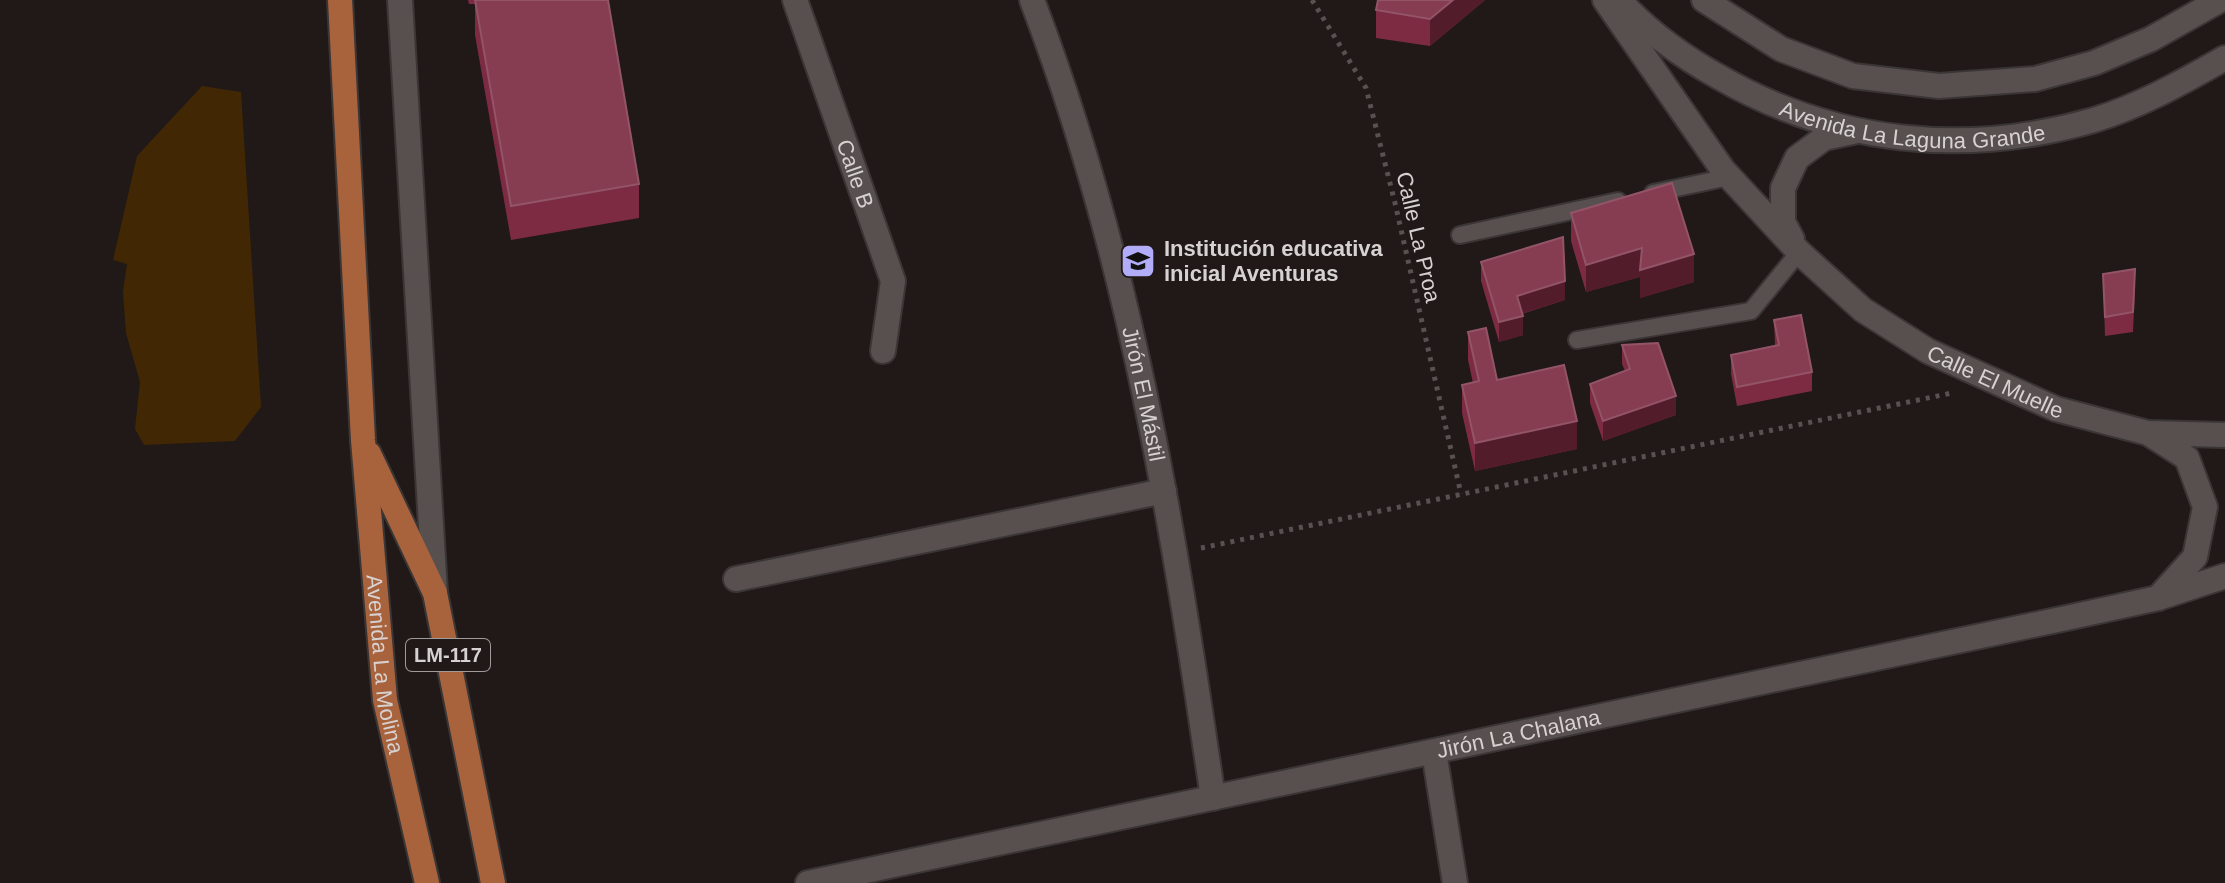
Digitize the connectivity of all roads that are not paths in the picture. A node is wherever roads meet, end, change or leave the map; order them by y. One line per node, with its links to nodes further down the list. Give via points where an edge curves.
1 (340, 0): 18 (main road, Avenida La Molina / LM-117)
2 (400, 0): 22 (street)
3 (795, 0): 15 (street, Calle B, via 893,281)
4 (1032, 0): 19 (street, Jirón El Mástil, via 1106,225)
5 (1605, 0): 11 (street, Calle El Muelle)
6 (1619, 0): 10 (street, Avenida La Laguna Grande, via 1688,59 1756,98)
7 (1704, 0): 8 (street, Avenida La Laguna Grande, via 1781,49 1853,76 1939,86 2035,79 2094,63 2151,39)
8 (2220, 0)
9 (2225, 58): 10 (street, Avenida La Laguna Grande, via 2173,88 2095,119 2010,138 1924,141)
10 (1857, 131): 13 (street, Calle El Muelle, via 1824,138 1797,158 1783,188 1783,222)
11 (1729, 177): 12 (lane); 13 (street, Calle El Muelle)
12 (1460, 235)
13 (1799, 252): 14 (lane, via 1751,311); 16 (street, Calle El Muelle, via 1863,310 1928,351 2056,409)
14 (1577, 340)
15 (883, 351)
16 (2148, 433): 17 (street, Calle El Muelle); 23 (street, via 2187,458 2205,507 2195,557)
17 (2225, 435)
18 (363, 440): 22 (main road, Avenida La Molina / LM-117); 26 (main road, Avenida La Molina / LM-117, via 385,700)
19 (1164, 491): 21 (street); 25 (street, Jirón El Mástil)
20 (2225, 576): 23 (street, Jirón La Chalana)
21 (736, 579)
22 (435, 593): 27 (main road, Avenida La Molina / LM-117)
23 (2158, 598): 24 (street, Jirón La Chalana)
24 (1434, 752): 25 (street, Jirón La Chalana); 29 (street)
25 (1213, 798): 28 (street, Jirón La Chalana)
26 (427, 883)
27 (493, 883)
28 (808, 883)
29 (1455, 883)

